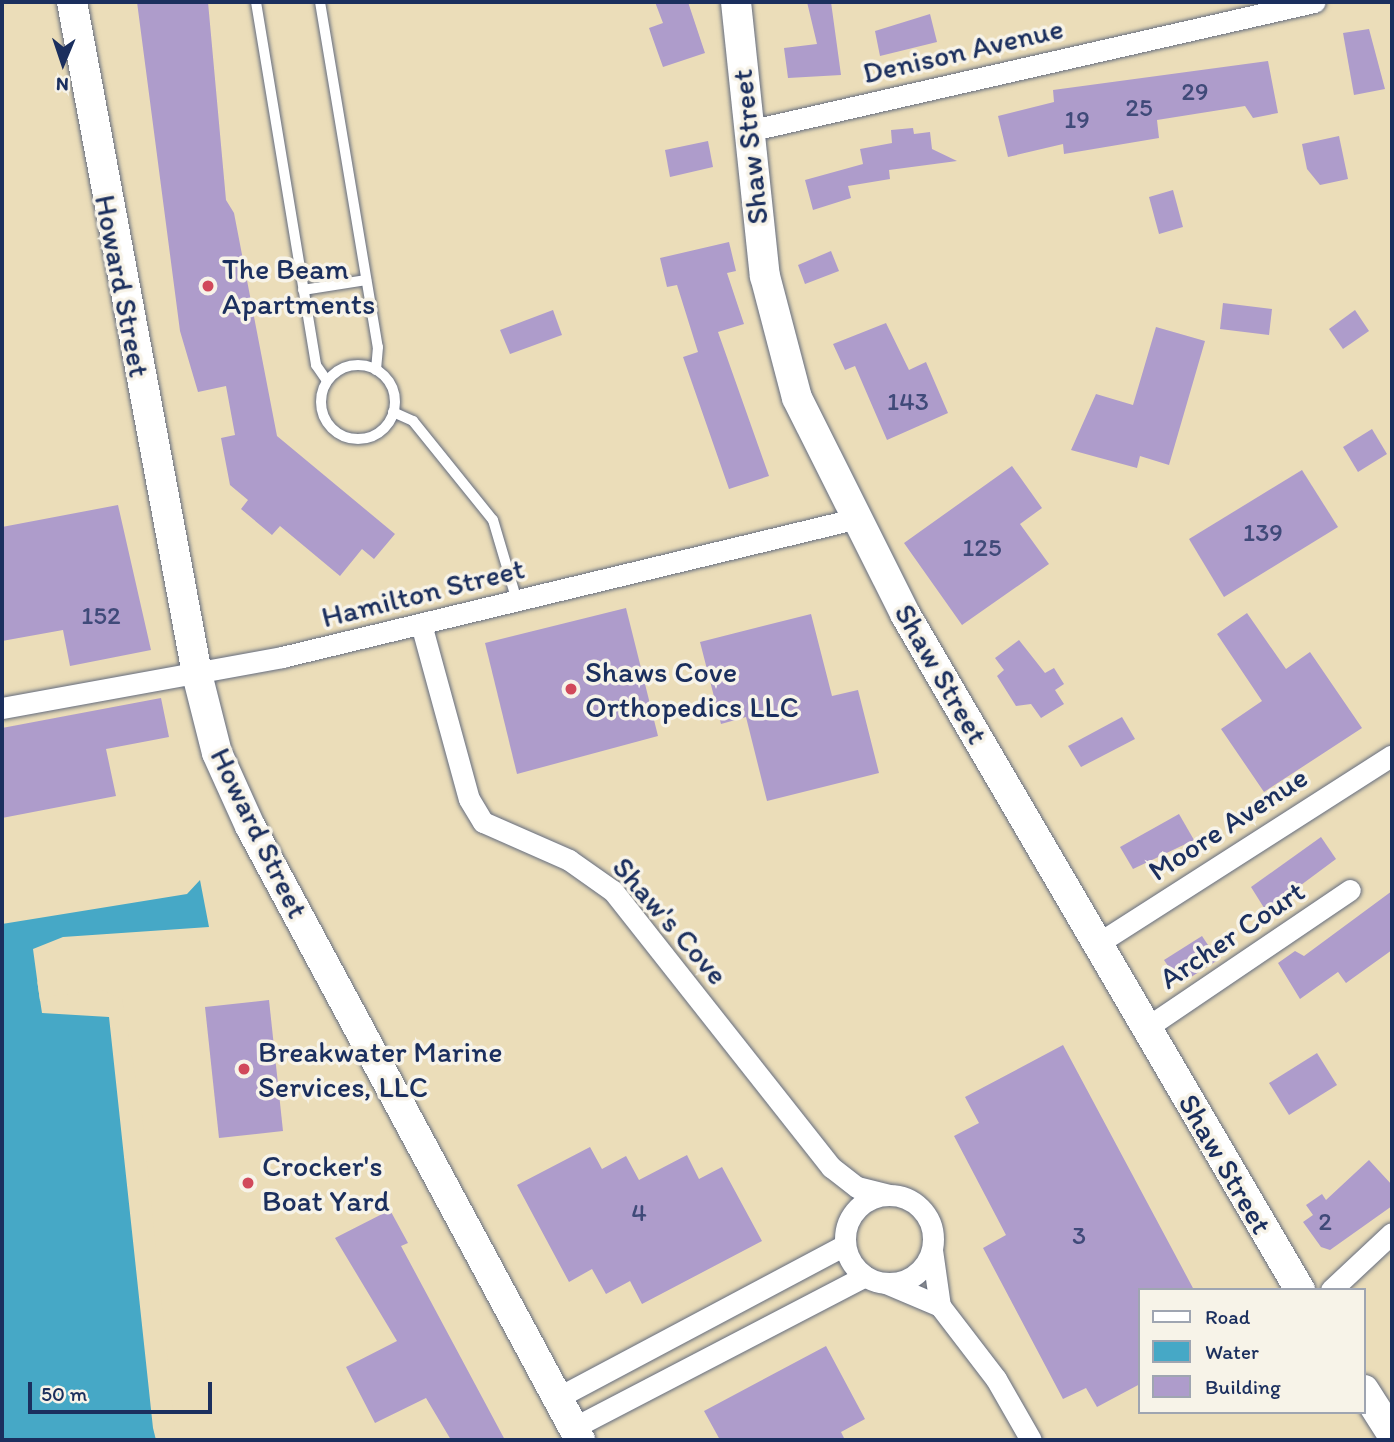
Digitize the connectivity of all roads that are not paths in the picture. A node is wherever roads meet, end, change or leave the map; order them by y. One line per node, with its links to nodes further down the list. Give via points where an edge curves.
1 (72, 2): 15 (main road, Howard Street)
2 (256, 2): 8 (lane)
3 (320, 2): 7 (lane)
4 (736, 2): 6 (main road, Shaw Street)
5 (1314, 2): 6 (street, Denison Avenue)
6 (748, 131): 12 (main road, Shaw Street, via 765,276 784,358)
7 (366, 280): 8 (lane); 9 (lane)
8 (303, 290): 10 (lane, via 316,365)
9 (376, 370): 10 (lane, via 346,366); 11 (lane, via 394,393)
10 (327, 381): 11 (lane, via 321,404 339,434 374,435)
11 (393, 412): 13 (lane, via 413,421 493,520)
12 (854, 519): 13 (street, Hamilton Street); 19 (main road, Shaw Street)
13 (517, 601): 14 (street, Hamilton Street)
14 (421, 624): 15 (street, Hamilton Street); 21 (street, Shaw's Cove, via 475,811 494,831 569,860 613,891)
15 (197, 674): 16 (street, Hamilton Street); 32 (main road, Howard Street, via 232,791)
16 (2, 708)
17 (1392, 755): 19 (street, Moore Avenue)
18 (1350, 890): 20 (street, Archer Court)
19 (1097, 944): 20 (main road, Shaw Street)
20 (1146, 1028): 28 (main road, Shaw Street)
21 (831, 1167): 22 (street, Shaw's Cove, via 858,1187); 23 (street, Shaw's Cove)
22 (888, 1195): 23 (street, via 865,1202); 26 (street, via 922,1210)
23 (849, 1221): 25 (street)
24 (1392, 1233): 29 (street)
25 (845, 1245): 27 (street); 32 (street)
26 (932, 1245): 27 (street, via 913,1276); 30 (street)
27 (871, 1278): 30 (street); 33 (street)
28 (1299, 1288)
29 (1333, 1288)
30 (940, 1306): 35 (street, via 996,1379)
31 (1366, 1393): 34 (main road)
32 (558, 1398): 33 (main road, Howard Street)
33 (577, 1434)
34 (1392, 1434)
35 (1031, 1440)

